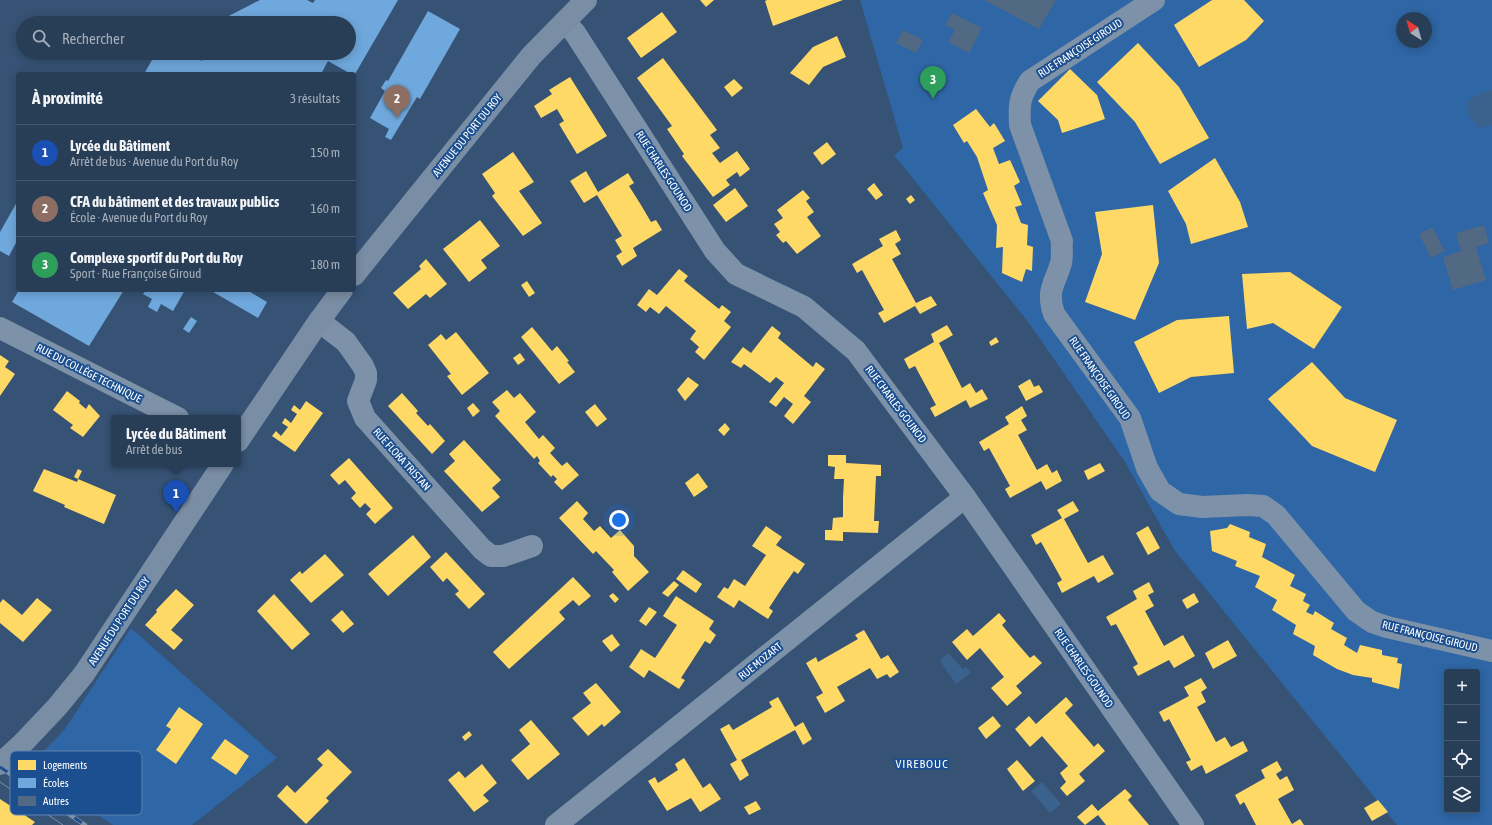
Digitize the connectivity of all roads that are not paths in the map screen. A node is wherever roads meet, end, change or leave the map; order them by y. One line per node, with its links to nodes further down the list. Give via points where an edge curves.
1 (586, 0): 3 (street, AVENUE DU PORT DU ROY)
2 (1154, 0): 13 (street, RUE FRANÇOISE GIROUD, via 1030,81 1022,93 1019,106 1020,125 1062,241 1061,261 1050,302 1054,314 1130,418 1147,468 1160,491 1179,504 1202,507 1248,504 1263,506 1276,515 1356,611 1372,622)
3 (565, 22): 4 (street, AVENUE DU PORT DU ROY, via 531,56); 11 (street, RUE CHARLES GOUNOD, via 575,32 715,251 736,274 804,307 856,350)
4 (356, 273)
5 (341, 292): 6 (street)
6 (319, 321): 9 (street); 12 (street, RUE FLORA TRISTAN, via 346,342 363,366 366,380 358,401 365,418 482,549 491,556 503,556)
7 (0, 328): 8 (street, RUE DU COLLÈGE TECHNIQUE)
8 (172, 415)
9 (241, 437)
10 (221, 467): 14 (street, AVENUE DU PORT DU ROY, via 84,674 57,707)
11 (965, 497): 17 (street, RUE MOZART); 18 (street, RUE CHARLES GOUNOD)
12 (532, 546)
13 (1492, 651)
14 (14, 751)
15 (10, 755): 16 (street, AVENUE DU PORT DU ROY)
16 (0, 764)
17 (556, 825)
18 (1193, 825)

